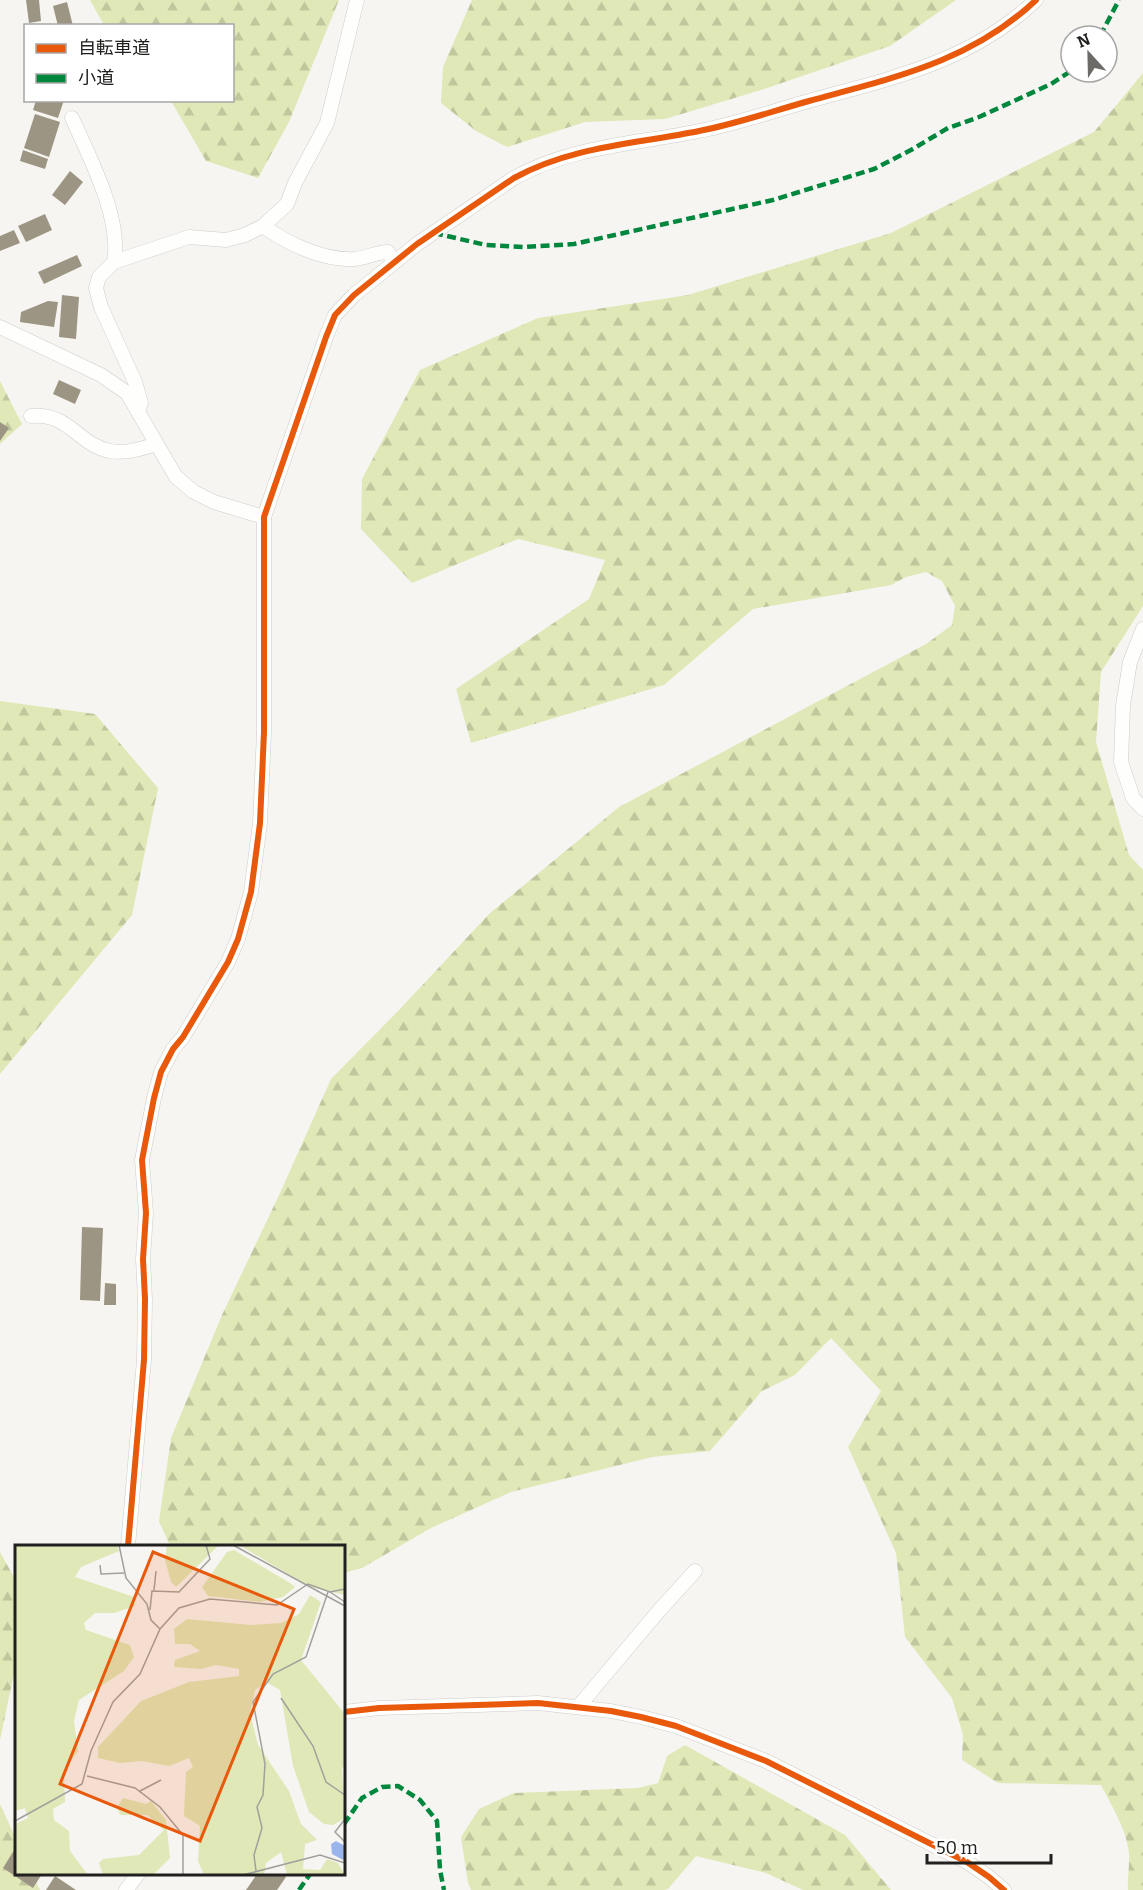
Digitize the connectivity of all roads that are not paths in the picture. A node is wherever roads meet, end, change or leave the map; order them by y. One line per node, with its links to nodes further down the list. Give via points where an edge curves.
1 (357, 0): 4 (street, via 327,123 287,204)
2 (1036, 0): 6 (street, via 1014,21 959,53 906,74 731,124 593,149 531,169)
3 (72, 118): 5 (street, via 103,190 116,239)
4 (263, 226): 5 (street, via 226,240 189,237); 6 (street, via 327,257 356,259 388,252)
5 (114, 262): 8 (street, via 99,277 96,288 135,382 141,403)
6 (394, 262): 11 (street, via 335,315)
7 (0, 327): 8 (street, via 101,375 127,393)
8 (138, 411): 10 (street)
9 (31, 416): 10 (street, via 52,416 110,451 140,450)
10 (156, 444): 11 (street, via 176,477 194,492)
11 (264, 518): 14 (street, via 263,744 260,822 251,892 228,962 161,1072 142,1160 146,1213 144,1360)
12 (1143, 629): 13 (street, via 1130,662 1123,705 1121,762 1133,798)
13 (1143, 809)
14 (128, 1545)
15 (695, 1571): 16 (street)
16 (578, 1707): 17 (street, via 538,1703); 20 (street, via 676,1726 766,1761 967,1862)
17 (345, 1712)
18 (137, 1875): 19 (street)
19 (126, 1890)
20 (1004, 1890)

